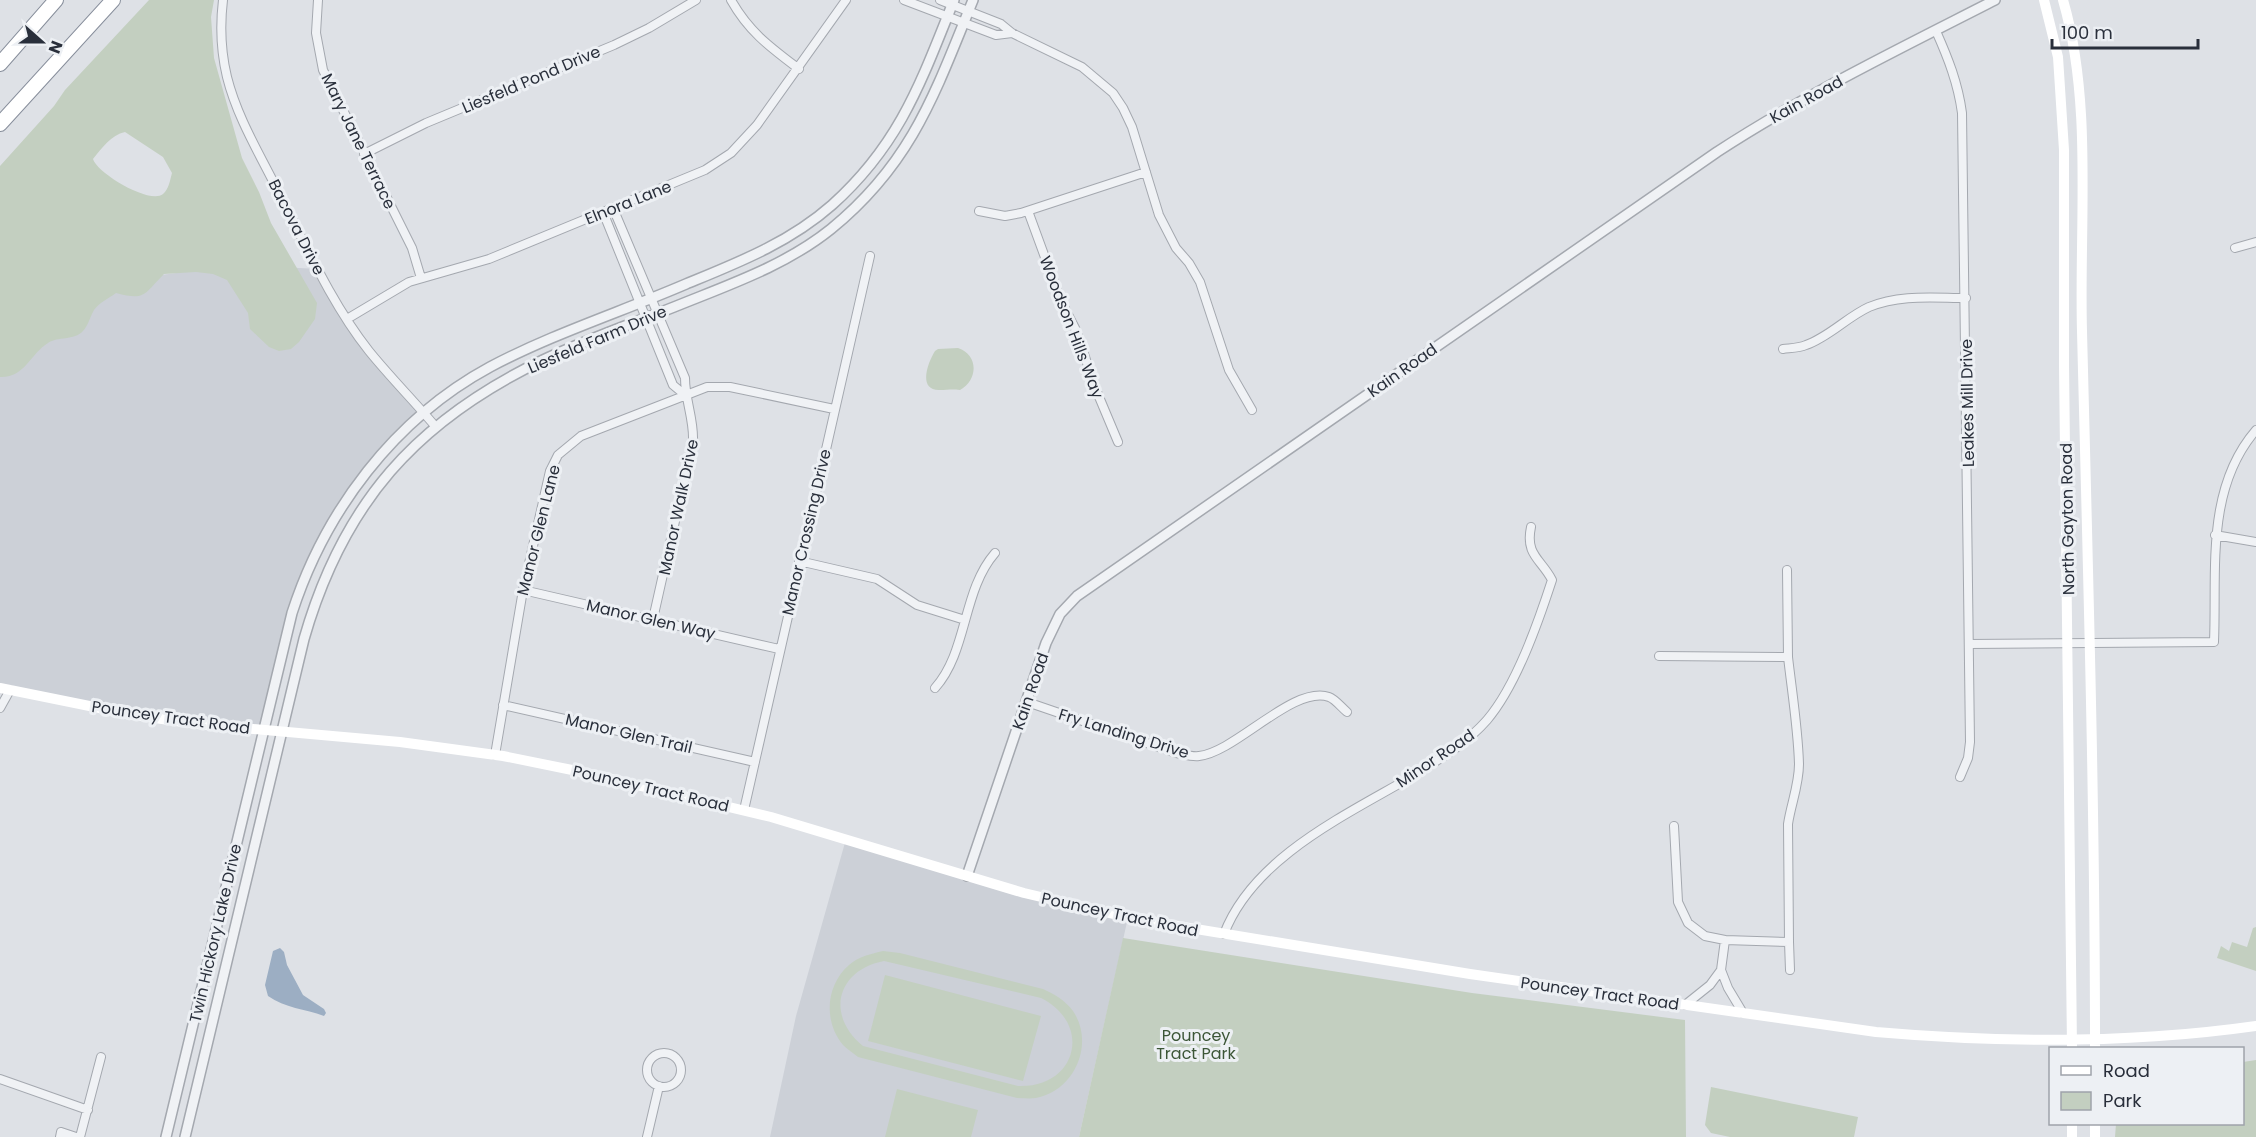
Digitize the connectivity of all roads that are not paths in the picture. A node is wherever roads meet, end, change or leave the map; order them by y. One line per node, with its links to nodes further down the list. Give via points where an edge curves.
1 (56, 0): 20 (highway)
2 (113, 0): 22 (highway)
3 (223, 0): 37 (street, Bacova Drive, via 223,54 235,102)
4 (318, 0): 23 (street, Mary Jane Terrace, via 316,33 323,70)
5 (696, 0): 23 (street, Liesfeld Pond Drive, via 614,45 426,123)
6 (732, 0): 21 (street, via 760,40)
7 (846, 0): 21 (street, Elnora Lane)
8 (904, 0): 16 (street)
9 (940, 0): 14 (street)
10 (973, 0): 15 (street, Liesfeld Farm Drive)
11 (1995, 0): 18 (street, Kain Road)
12 (2044, 0): 55 (main road, North Gayton Road, via 2058,57 2063,117)
13 (2063, 0): 56 (main road, North Gayton Road, via 2072,30 2080,100)
14 (953, 2): 15 (street); 16 (street, Liesfeld Farm Drive)
15 (968, 11): 17 (street, Liesfeld Farm Drive); 19 (street, via 1001,24)
16 (947, 17): 17 (street); 34 (street, Liesfeld Farm Drive, via 900,123 869,167 843,195 773,246)
17 (963, 23): 19 (street, via 996,35); 35 (street, Liesfeld Farm Drive, via 915,134 863,200 811,243 776,264)
18 (1936, 31): 33 (street, Leakes Mill Drive, via 1958,87 1962,113); 63 (street, Kain Road, via 1775,116 1717,152 1077,596 1054,624)
19 (1012, 33): 24 (street, via 1082,67 1113,93 1132,127)
20 (0, 64)
21 (799, 69): 25 (street, Elnora Lane, via 731,153 705,170)
22 (0, 124)
23 (364, 154): 32 (street, Mary Jane Terrace, via 412,248)
24 (1146, 172): 27 (street); 41 (street, via 1159,215 1200,282 1229,370)
25 (613, 208): 28 (street, Elnora Lane); 34 (street)
26 (979, 211): 27 (street, via 1005,216)
27 (1028, 211): 45 (street, Woodson Hills Way)
28 (603, 212): 32 (street, Elnora Lane, via 489,259); 34 (street)
29 (2256, 242): 30 (street)
30 (2235, 248)
31 (870, 255): 40 (street, Manor Crossing Drive)
32 (421, 278): 37 (street, Elnora Lane)
33 (1966, 298): 38 (street, via 1889,300 1851,317 1813,343); 57 (street, Leakes Mill Drive)
34 (646, 301): 35 (street, Manor Walk Drive); 36 (street, Manor Walk Drive); 42 (street, Liesfeld Farm Drive, via 489,368)
35 (657, 314): 36 (street, Liesfeld Farm Drive); 39 (street, Manor Walk Drive, via 685,378)
36 (646, 318): 39 (street, Manor Walk Drive, via 673,385); 43 (street, Liesfeld Farm Drive, via 545,359 489,388)
37 (347, 319): 42 (street, Bacova Drive)
38 (1783, 349)
39 (685, 395): 40 (street, Manor Glen Lane, via 718,386); 52 (street, Manor Glen Lane, via 581,436 558,455 550,471); 53 (street, Manor Walk Drive, via 694,426 693,441)
40 (834, 409): 50 (street, Manor Crossing Drive)
41 (1252, 410)
42 (424, 413): 43 (street, Bacova Drive); 67 (street, Liesfeld Farm Drive, via 366,473 318,547 292,613)
43 (435, 426): 68 (street, Liesfeld Farm Drive, via 382,481 334,555 313,608)
44 (2256, 430): 47 (street, via 2235,462 2223,491)
45 (1118, 442)
46 (1531, 526): 75 (street, Minor Road, via 1530,548 1552,580 1527,647 1493,713 1452,751 1289,853 1242,898)
47 (2215, 536): 48 (street); 56 (street, via 2214,642)
48 (2256, 543)
49 (994, 553): 54 (street, via 983,569)
50 (799, 561): 54 (street, via 877,579 917,605); 58 (street, Manor Crossing Drive)
51 (1787, 570): 60 (street)
52 (523, 590): 53 (street, Manor Glen Way); 64 (street, Manor Glen Lane)
53 (653, 619): 58 (street, Manor Glen Way)
54 (965, 621): 61 (street, via 947,672)
55 (2068, 643): 56 (street); 57 (street); 83 (main road, North Gayton Road)
56 (2089, 643): 84 (main road, North Gayton Road)
57 (1969, 644): 71 (street, Leakes Mill Drive, via 1970,750)
58 (779, 649): 70 (street, Manor Crossing Drive)
59 (1659, 656): 60 (street)
60 (1788, 657): 77 (street, via 1799,765 1788,824)
61 (935, 688)
62 (5, 689): 65 (street); 67 (main road, Pouncey Tract Road, via 134,715)
63 (1027, 702): 66 (street, Fry Landing Drive, via 1176,753 1198,756 1220,748 1296,701 1330,697); 74 (street, Kain Road)
64 (503, 705): 69 (street, Manor Glen Lane); 70 (street, Manor Glen Trail)
65 (0, 708)
66 (1347, 712)
67 (264, 729): 68 (main road, Pouncey Tract Road); 91 (street, Twin Hickory Lake Drive)
68 (282, 730): 69 (main road, Pouncey Tract Road); 92 (street, Twin Hickory Lake Drive)
69 (495, 755): 72 (main road, Pouncey Tract Road)
70 (755, 762): 72 (street, Manor Crossing Drive)
71 (1960, 777)
72 (744, 810): 74 (main road, Pouncey Tract Road)
73 (1674, 826): 76 (street, via 1677,902 1689,922 1705,936)
74 (966, 876): 75 (main road, Pouncey Tract Road, via 1094,910)
75 (1224, 934): 80 (main road, Pouncey Tract Road)
76 (1725, 940): 77 (street); 79 (street)
77 (1789, 942): 78 (street)
78 (1790, 969)
79 (1721, 970): 80 (street, via 1710,985); 81 (street)
80 (1685, 1005): 81 (main road, Pouncey Tract Road)
81 (1743, 1013): 83 (main road, Pouncey Tract Road, via 1876,1032)
82 (2256, 1026): 84 (main road, Pouncey Tract Road)
83 (2072, 1044): 84 (main road, Pouncey Tract Road)
84 (2095, 1044)
85 (101, 1057): 88 (street)
86 (0, 1079): 88 (street)
87 (659, 1086): 87 (street, via 650,1080 648,1068 653,1058 668,1054 677,1060 680,1075 670,1086); 93 (street)
88 (88, 1110): 90 (street)
89 (60, 1137): 90 (street, via 61,1132)
90 (78, 1137)
91 (166, 1137)
92 (184, 1137)
93 (647, 1137)

